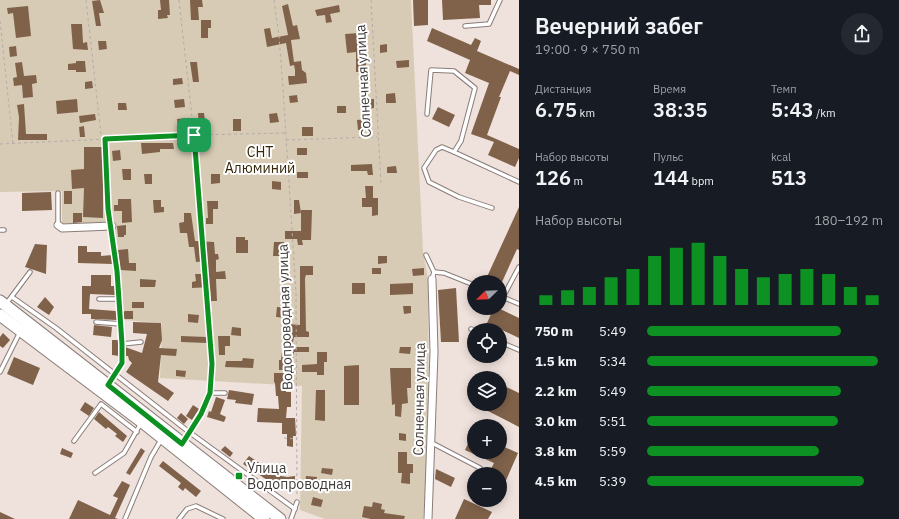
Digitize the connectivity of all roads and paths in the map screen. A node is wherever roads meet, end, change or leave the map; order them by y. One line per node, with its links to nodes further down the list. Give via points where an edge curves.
1 (86, 0): 12 (path, via 102,135)
2 (179, 0): 10 (path)
3 (274, 0): 9 (path, Водопроводная улица)
4 (371, 0): 11 (path, Солнечная улица)
5 (500, 0): 7 (lane, via 489,24)
6 (0, 21): 15 (path)
7 (465, 26)
8 (427, 114): 16 (lane, via 430,70 454,71 475,88 461,141)
9 (286, 133): 10 (path); 13 (path, Водопроводная улица)
10 (194, 135): 12 (path); 45 (path, via 212,364)
11 (378, 136): 13 (path); 18 (path, Солнечная улица)
12 (105, 139): 15 (path); 22 (path, via 108,209)
13 (286, 140): 51 (path, Водопроводная улица, via 296,293)
14 (0, 144): 15 (path)
15 (12, 144)
16 (454, 152): 17 (lane); 20 (lane, via 442,147 436,150 424,168 429,182 459,197)
17 (519, 182)
18 (381, 185)
19 (58, 193): 21 (lane)
20 (492, 208)
21 (58, 226): 22 (street)
22 (112, 226): 30 (lane)
23 (426, 255): 26 (lane)
24 (519, 267): 28 (lane)
25 (30, 272): 32 (lane)
26 (433, 276): 27 (lane, via 444,273); 53 (street, Солнечная улица)
27 (467, 282)
28 (507, 286)
29 (99, 299): 30 (lane)
30 (119, 299): 36 (lane)
31 (507, 299): 33 (lane)
32 (6, 301): 43 (lane, via 56,328); 44 (main road)
33 (519, 304)
34 (0, 316): 37 (main road)
35 (96, 322): 36 (lane)
36 (121, 324): 39 (lane)
37 (21, 331): 42 (lane); 47 (main road)
38 (141, 342): 39 (lane)
39 (122, 344): 43 (lane, via 122,363)
40 (507, 345): 41 (lane)
41 (519, 350)
42 (0, 372)
43 (115, 375): 44 (lane); 48 (lane)
44 (108, 385): 54 (main road)
45 (210, 393): 46 (lane); 48 (lane, via 201,414)
46 (225, 394)
47 (139, 427): 49 (main road); 52 (lane, via 102,404); 56 (lane, via 124,453)
48 (189, 432): 54 (lane); 58 (lane)
49 (162, 438): 59 (lane); 62 (main road)
50 (284, 438): 51 (path)
51 (298, 439): 57 (path, Водопроводная улица)
52 (74, 441)
53 (432, 443): 55 (lane); 65 (street, Солнечная улица)
54 (182, 444): 63 (main road)
55 (478, 467)
56 (95, 473)
57 (297, 502): 58 (lane)
58 (295, 509): 64 (lane)
59 (124, 519)
60 (179, 519): 61 (lane, via 187,508 196,506)
61 (223, 519)
62 (262, 519)
63 (280, 519)
64 (291, 519)
65 (428, 519)

